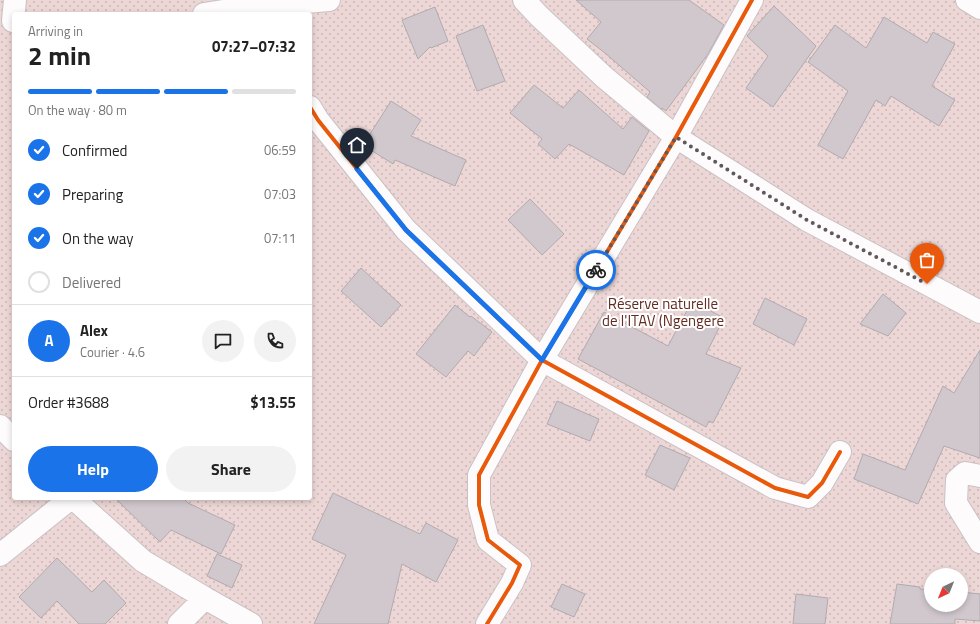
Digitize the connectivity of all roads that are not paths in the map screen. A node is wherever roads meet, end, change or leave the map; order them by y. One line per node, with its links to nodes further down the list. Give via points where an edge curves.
1 (329, 0): 6 (street)
2 (524, 0): 9 (street, via 604,77)
3 (752, 0): 9 (street)
4 (967, 0): 5 (street)
5 (980, 8)
6 (251, 10): 7 (street)
7 (228, 12)
8 (312, 110): 11 (street, via 406,230)
9 (676, 137): 10 (street, via 807,220); 11 (street)
10 (980, 312)
11 (542, 360): 14 (street, via 775,488 808,497 822,483); 23 (street, via 479,475 478,505 488,540 520,565)
12 (0, 426): 13 (street)
13 (12, 438)
14 (840, 452)
15 (980, 476): 18 (street, via 965,472 956,480 956,503)
16 (69, 500): 19 (street)
17 (74, 500): 20 (street, via 143,560)
18 (980, 542)
19 (0, 555)
20 (205, 598): 21 (street); 22 (street)
21 (179, 624)
22 (251, 624)
23 (487, 624)

